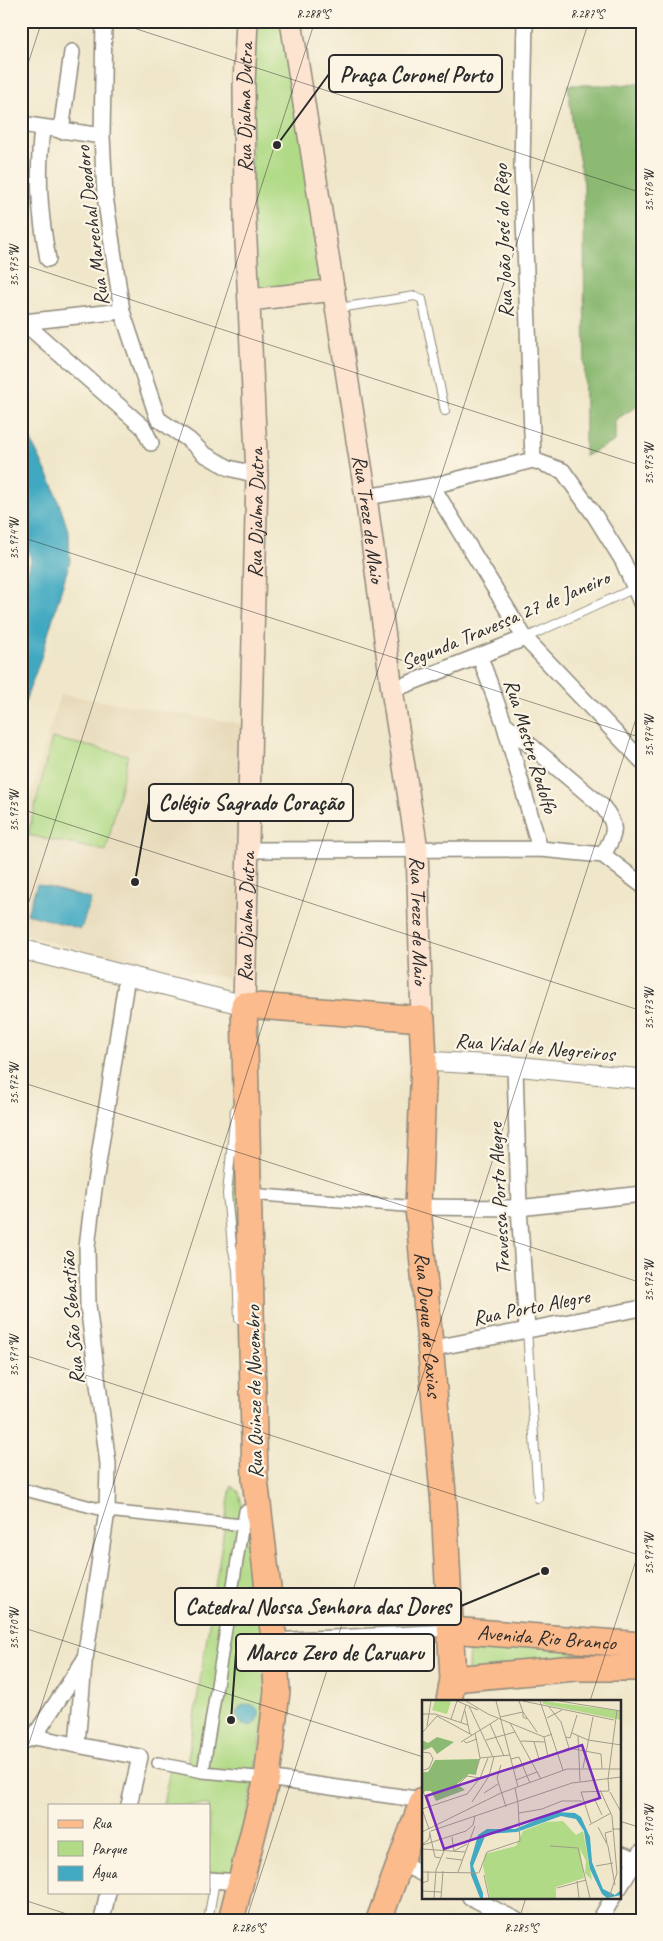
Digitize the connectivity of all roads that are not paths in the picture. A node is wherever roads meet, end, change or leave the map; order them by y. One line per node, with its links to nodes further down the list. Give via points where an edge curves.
1 (104, 21): 9 (street, Rua Marechal Deodoro)
2 (247, 21): 12 (main road, Rua Djalma Dutra, via 245,220)
3 (291, 21): 11 (main road, Rua Treze de Maio)
4 (525, 21): 17 (street, Rua João José do Rêgo, via 522,166)
5 (72, 52): 8 (street)
6 (21, 124): 7 (street)
7 (42, 128): 8 (street); 10 (street, via 37,172 40,216)
8 (61, 131): 9 (street)
9 (102, 136): 13 (street, Rua Marechal Deodoro, via 105,196)
10 (48, 259)
11 (335, 299): 12 (main road); 15 (lane, via 415,296 422,299); 20 (main road, Rua Treze de Maio)
12 (250, 300): 18 (main road, Rua Djalma Dutra)
13 (122, 311): 14 (street); 18 (street, Rua Marechal Deodoro, via 158,419 213,459 229,468)
14 (23, 321): 16 (street, via 144,427)
15 (445, 411)
16 (151, 442)
17 (533, 460): 19 (street); 21 (street, via 563,471 623,561)
18 (257, 475): 30 (main road, Rua Djalma Dutra)
19 (432, 486): 20 (street); 23 (street)
20 (366, 497): 25 (main road, Rua Treze de Maio)
21 (635, 588): 22 (street); 23 (lane, Segunda Travessa 27 de Janeiro)
22 (642, 605)
23 (525, 638): 24 (street, Segunda Travessa 27 de Janeiro); 27 (street)
24 (480, 657): 25 (street, Segunda Travessa 27 de Janeiro); 26 (street, Rua Mestre Rodolfo)
25 (392, 690): 28 (main road, Rua Treze de Maio)
26 (504, 723): 29 (street, Rua Mestre Rodolfo); 31 (street, via 611,816 614,836)
27 (642, 760)
28 (417, 848): 29 (street); 30 (street); 36 (main road, Rua Treze de Maio)
29 (540, 848): 31 (street)
30 (249, 850): 35 (main road, Rua Djalma Dutra)
31 (603, 855): 32 (street)
32 (642, 885)
33 (21, 949): 34 (street)
34 (127, 976): 35 (street); 55 (street, Rua São Sebastião, via 87,1247 88,1305 108,1464)
35 (240, 1004): 36 (main road); 37 (lane); 42 (main road, Rua Quinze de Novembro)
36 (422, 1018): 38 (main road, Rua Duque de Caxias)
37 (236, 1041)
38 (424, 1062): 39 (street, Rua Vidal de Negreiros); 44 (main road, Rua Duque de Caxias)
39 (515, 1066): 40 (street, Rua Vidal de Negreiros); 45 (street, Travessa Porto Alegre)
40 (642, 1079)
41 (235, 1098): 47 (lane, via 227,1194 237,1270)
42 (249, 1194): 44 (street); 58 (main road, Rua Quinze de Novembro, via 254,1479)
43 (642, 1194): 45 (street)
44 (418, 1207): 45 (street); 49 (main road, Rua Duque de Caxias)
45 (519, 1208): 48 (street, Travessa Porto Alegre)
46 (642, 1308): 48 (street, Rua Porto Alegre)
47 (239, 1324)
48 (527, 1330): 49 (street, Rua Porto Alegre); 53 (lane)
49 (429, 1349): 59 (main road, Rua Duque de Caxias, via 444,1504)
50 (244, 1392): 51 (lane)
51 (246, 1483)
52 (21, 1489): 55 (street)
53 (538, 1498)
54 (245, 1507): 56 (street)
55 (107, 1511): 56 (street); 62 (street, Rua São Sebastião)
56 (246, 1527): 68 (street)
57 (254, 1537): 58 (lane)
58 (265, 1571): 60 (main road, Rua Quinze de Novembro)
59 (451, 1630): 60 (street); 61 (main road, Avenida Rio Branco); 64 (main road, Rua Duque de Caxias)
60 (274, 1639): 69 (main road, Rua Quinze de Novembro, via 278,1691)
61 (642, 1645)
62 (85, 1659): 65 (street, Rua São Sebastião); 66 (street, Rua São Sebastião)
63 (642, 1668): 64 (main road, Avenida Rio Branco, via 575,1668)
64 (451, 1690)
65 (28, 1739): 66 (street)
66 (78, 1744): 72 (street, via 140,1757)
67 (158, 1763): 68 (street)
68 (203, 1772): 69 (street)
69 (267, 1778): 70 (street); 78 (main road, Rua Quinze de Novembro)
70 (422, 1800)
71 (422, 1803): 75 (main road)
72 (129, 1804)
73 (620, 1853): 74 (street)
74 (640, 1857): 79 (street)
75 (399, 1862): 76 (street); 86 (main road)
76 (422, 1874)
77 (212, 1880): 78 (street); 84 (lane)
78 (240, 1882): 85 (main road, Rua Quinze de Novembro)
79 (620, 1887)
80 (108, 1894): 83 (street)
81 (472, 1898): 87 (street)
82 (612, 1898): 88 (street)
83 (102, 1920)
84 (208, 1920)
85 (231, 1920)
86 (380, 1920)
87 (516, 1920)
88 (600, 1920)

